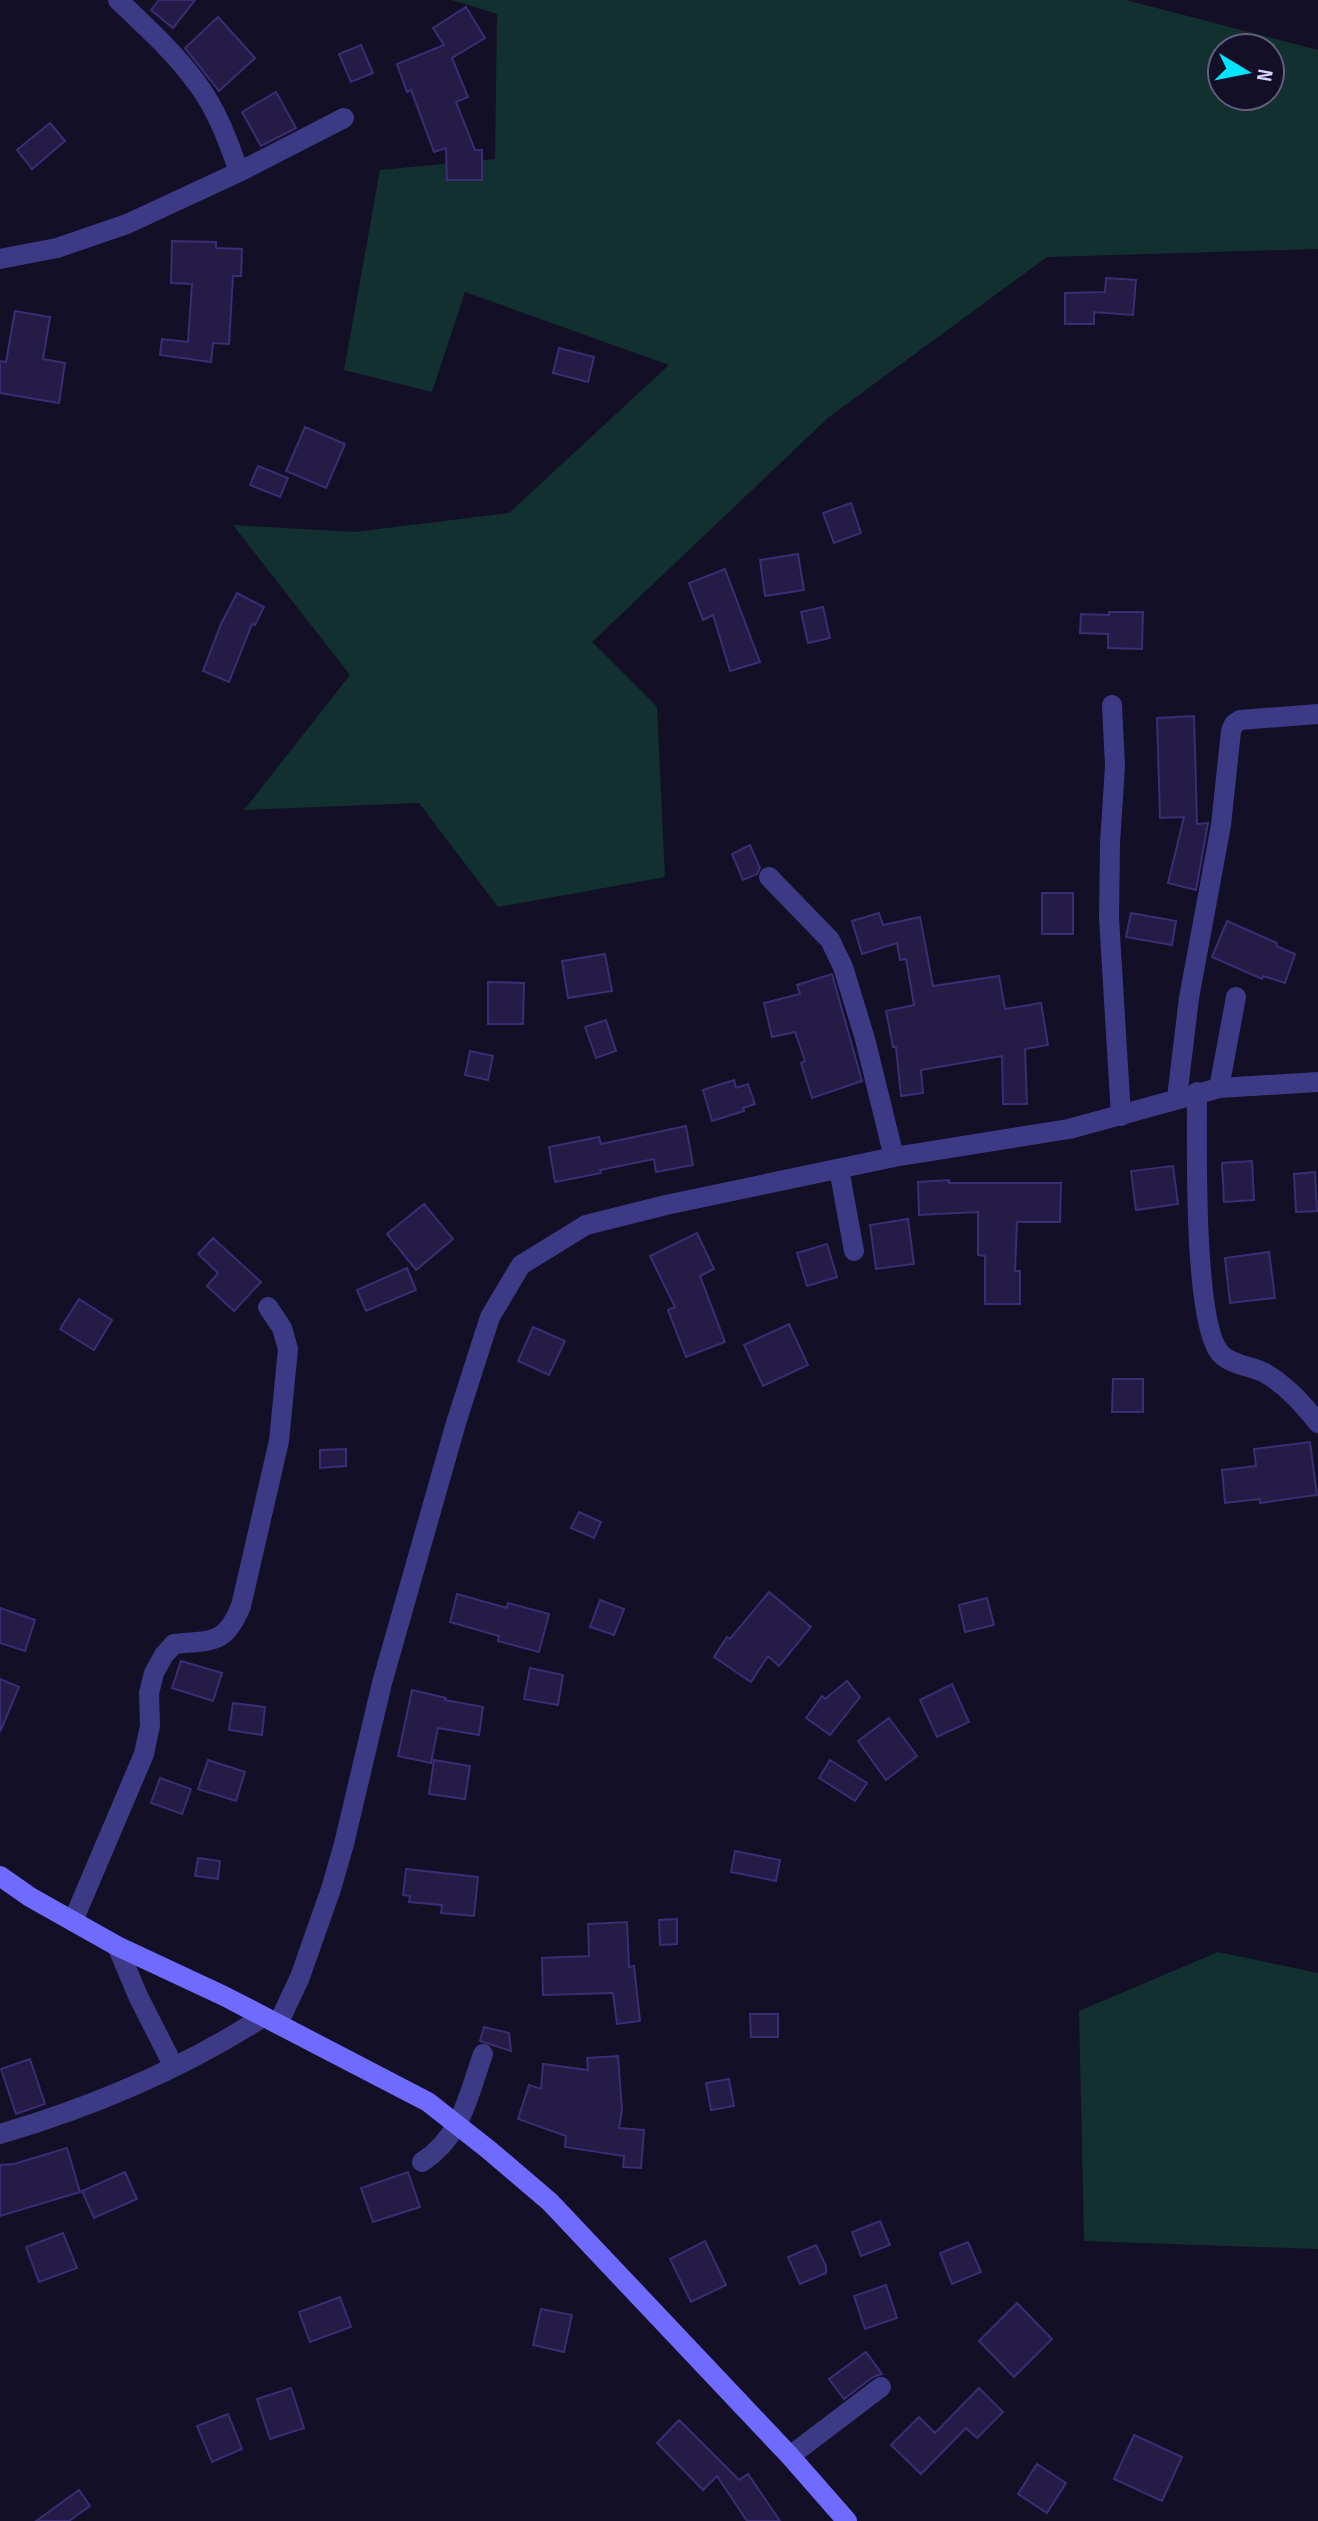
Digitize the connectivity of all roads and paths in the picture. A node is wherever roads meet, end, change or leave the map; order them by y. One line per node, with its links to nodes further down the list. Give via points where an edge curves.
1 (118, 0): 3 (street, via 197,82)
2 (344, 118): 3 (street)
3 (239, 172): 4 (street, via 127,224 57,248)
4 (0, 259)
5 (1112, 705): 12 (street, via 1109,918)
6 (1318, 714): 11 (street, via 1240,720 1231,731 1221,825 1189,998)
7 (769, 877): 13 (street, via 830,940 843,967)
8 (1236, 997): 10 (street)
9 (1318, 1082): 10 (street)
10 (1219, 1088): 11 (street)
11 (1187, 1095): 12 (street); 17 (street, via 1213,1343 1223,1357 1264,1373 1297,1396)
12 (1121, 1116): 13 (street)
13 (894, 1157): 14 (street)
14 (839, 1169): 15 (street); 21 (street, via 586,1225 521,1265 490,1317 461,1408 382,1683 331,1889 300,1977)
15 (854, 1251)
16 (268, 1307): 19 (street, via 288,1349 279,1441 241,1606 221,1638 174,1644 154,1673 144,1754)
17 (1318, 1423)
18 (0, 1876): 19 (street)
19 (73, 1921): 20 (street)
20 (117, 1946): 21 (street); 23 (street)
21 (270, 2021): 23 (street); 24 (street, via 428,2102)
22 (483, 2054): 24 (street)
23 (174, 2067): 25 (street, via 57,2117)
24 (458, 2126): 26 (street, via 439,2151); 28 (street, via 550,2202)
25 (0, 2134)
26 (422, 2162)
27 (881, 2387): 28 (street)
28 (790, 2456): 29 (street)
29 (847, 2521)

